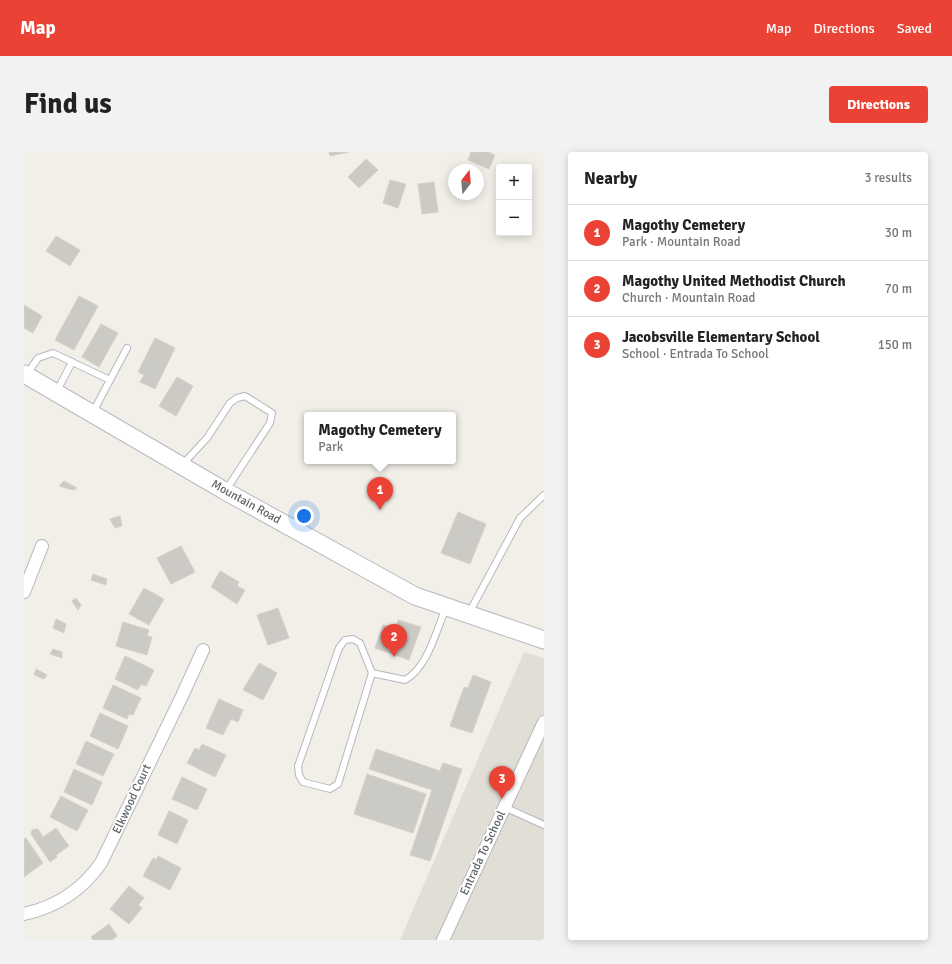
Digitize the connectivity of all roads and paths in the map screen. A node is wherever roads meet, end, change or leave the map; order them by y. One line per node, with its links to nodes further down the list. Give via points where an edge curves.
1 (127, 348): 4 (lane)
2 (72, 362): 3 (lane, via 53,353 38,358); 4 (lane); 5 (lane)
3 (25, 374): 5 (main road, Mountain Road)
4 (110, 380): 6 (lane)
5 (56, 392): 6 (main road, Mountain Road)
6 (92, 414): 7 (main road, Mountain Road)
7 (182, 466): 8 (main road, Mountain Road); 8 (lane, via 207,438 230,403 245,396 272,413 270,423)
8 (225, 491): 12 (main road, Mountain Road, via 415,596)
9 (544, 495): 13 (lane, via 520,518)
10 (42, 546): 11 (street)
11 (24, 592)
12 (446, 606): 13 (main road, Mountain Road); 16 (lane, via 422,667 414,675 406,680)
13 (468, 614): 14 (main road, Mountain Road)
14 (544, 640)
15 (203, 650): 20 (street, Elkwood Court, via 101,863 91,878 50,907)
16 (372, 673): 16 (lane, via 338,784 330,789 303,782 298,766 339,648 345,640 353,639 360,643)
17 (544, 722): 18 (street, Entrada To School)
18 (504, 807): 19 (lane); 21 (street, Entrada To School)
19 (544, 825)
20 (24, 914)
21 (443, 940)

